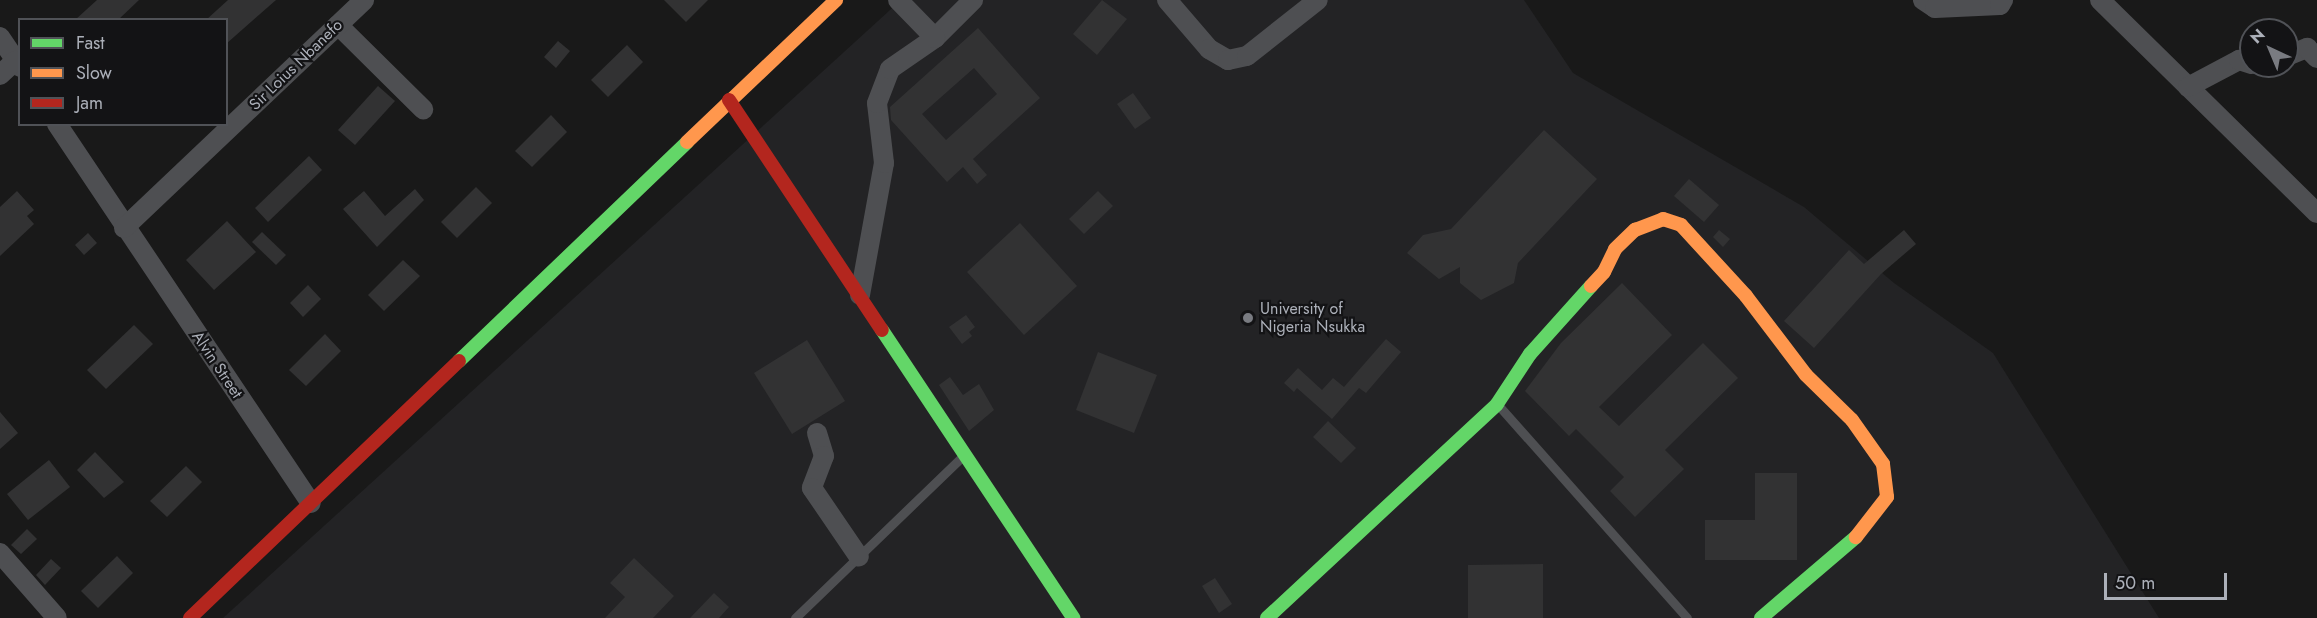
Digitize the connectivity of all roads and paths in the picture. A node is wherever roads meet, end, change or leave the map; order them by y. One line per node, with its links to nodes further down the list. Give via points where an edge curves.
1 (364, 0): 10 (street, Sir Loius Nbanefo)
2 (836, 0): 19 (street)
3 (898, 0): 12 (street)
4 (973, 0): 12 (street)
5 (1167, 0): 6 (street, via 1209,50 1228,60 1247,56)
6 (1318, 0)
7 (1923, 0): 8 (street, via 1935,8 2000,5)
8 (2003, 0)
9 (2100, 0): 18 (street)
10 (338, 25): 20 (street); 23 (street, Sir Loius Nbanefo)
11 (0, 37): 16 (street)
12 (935, 38): 24 (street, via 890,69 877,103 884,163)
13 (2299, 51): 14 (street, via 2307,48)
14 (2317, 58)
15 (2239, 60): 18 (street)
16 (17, 64): 17 (street)
17 (0, 75)
18 (2188, 87): 22 (street)
19 (729, 100): 24 (street); 28 (street)
20 (423, 109)
21 (58, 126): 23 (street, Alvin Street)
22 (2317, 213)
23 (124, 228): 28 (street, Alvin Street)
24 (860, 295): 27 (street)
25 (1497, 404): 35 (street); 36 (lane); 37 (street, via 1530,354 1604,272 1635,230 1663,219 1681,225 1746,296 1806,375 1852,420 1883,464 1887,497 1861,533)
26 (817, 433): 30 (street, via 824,456 812,488)
27 (965, 454): 30 (lane); 34 (street)
28 (310, 503): 32 (street)
29 (0, 553): 31 (street)
30 (859, 556): 33 (lane)
31 (57, 618)
32 (190, 618)
33 (795, 618)
34 (1073, 618)
35 (1267, 618)
36 (1687, 618)
37 (1761, 618)

